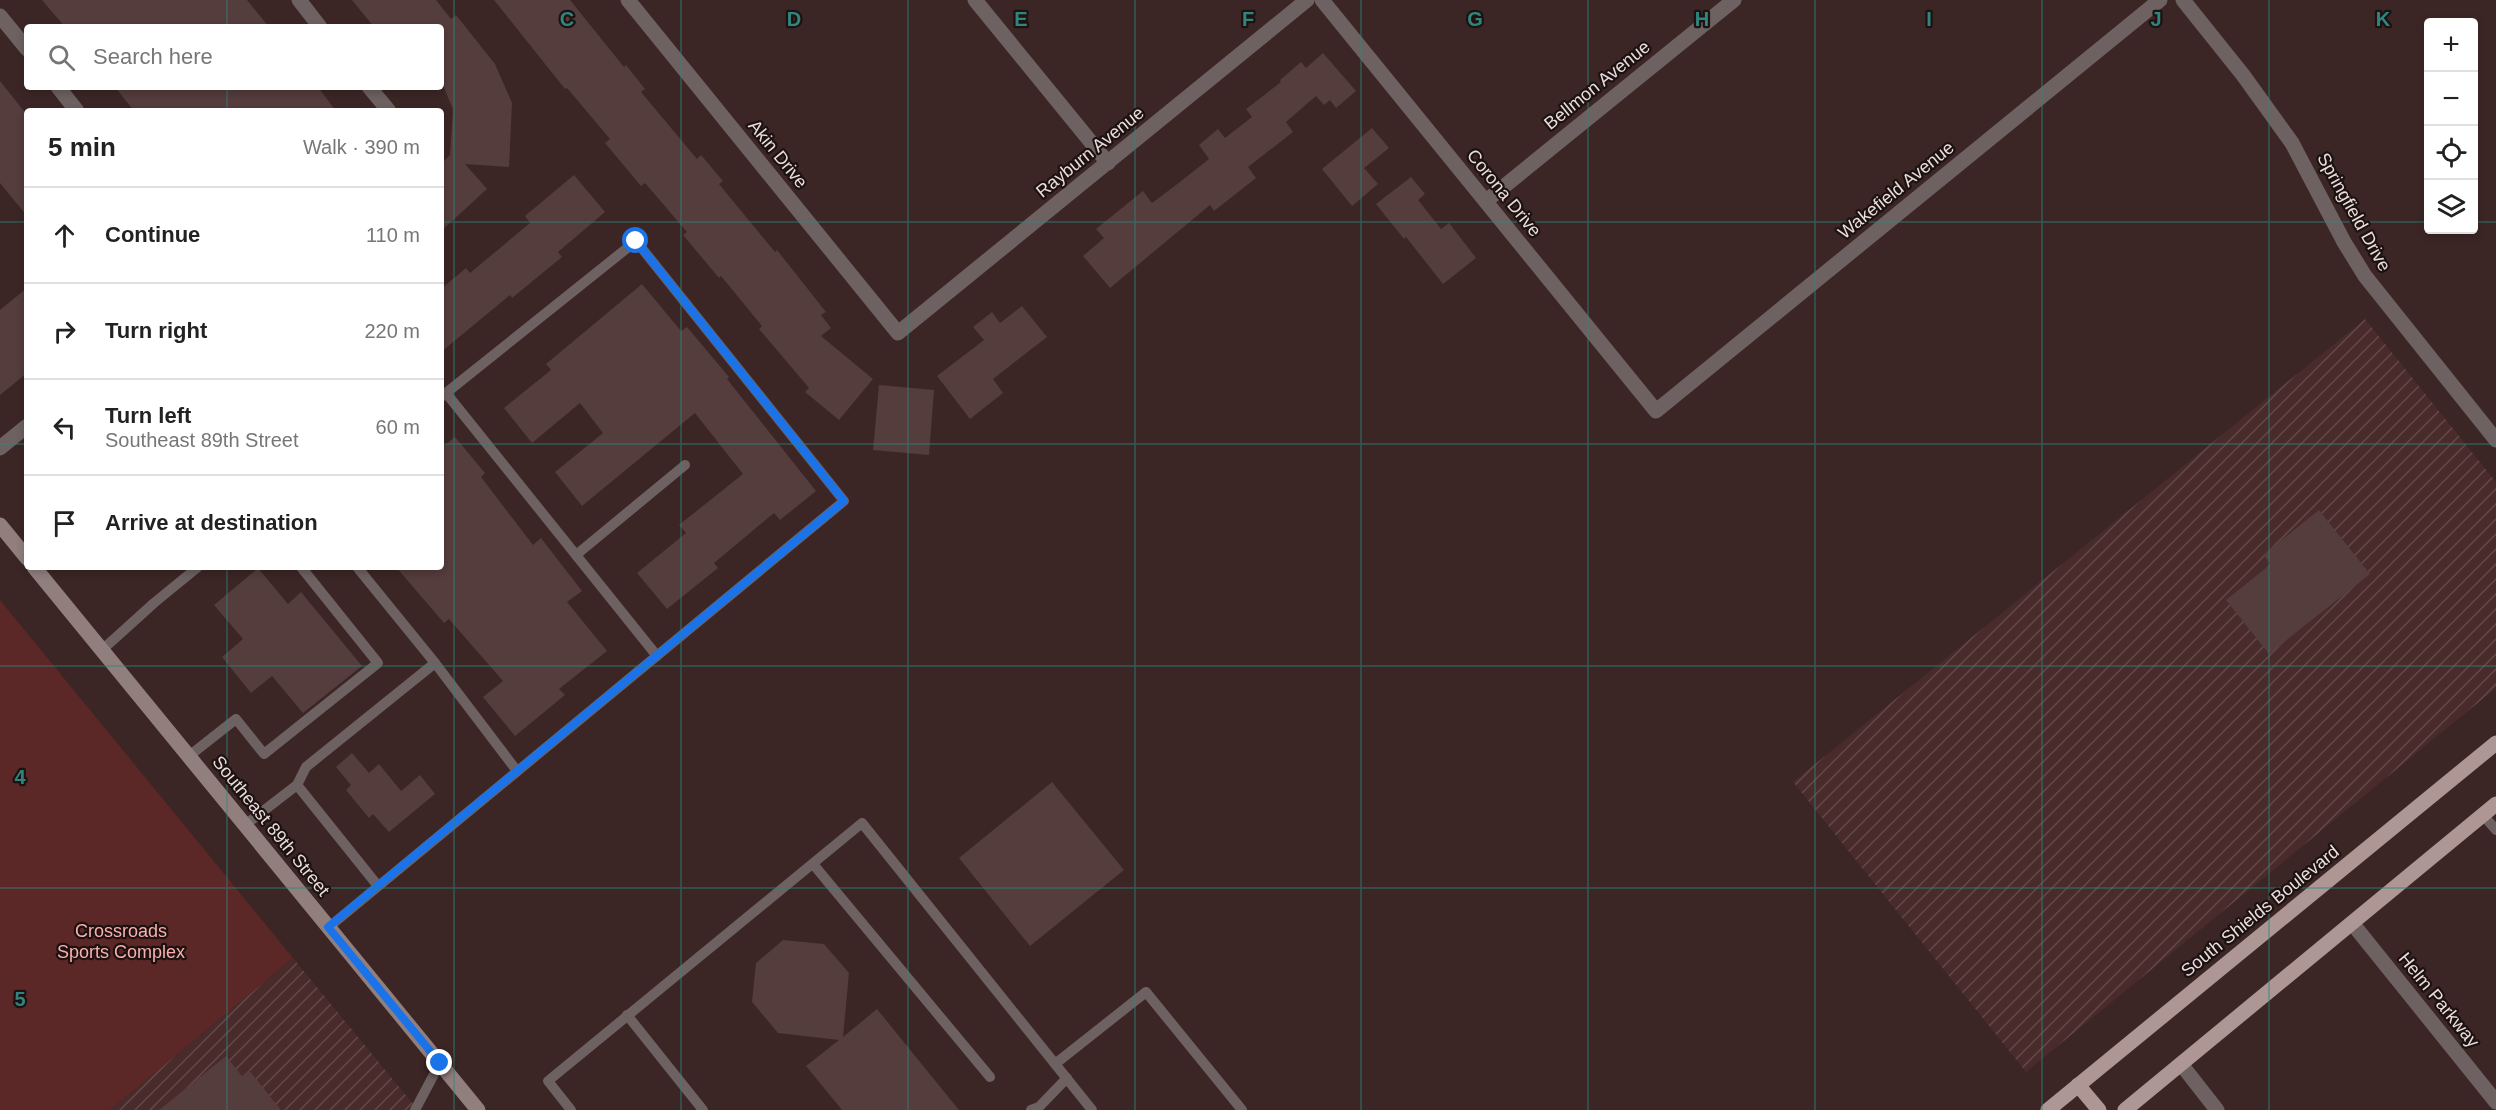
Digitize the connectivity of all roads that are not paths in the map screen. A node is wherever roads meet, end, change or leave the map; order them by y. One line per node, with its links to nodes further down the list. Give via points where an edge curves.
1 (299, 0): 10 (street)
2 (628, 0): 18 (street, Akin Drive)
3 (975, 0): 16 (street)
4 (1307, 0): 16 (street, Rayburn Avenue)
5 (1322, 0): 17 (street, Corona Drive)
6 (1734, 0): 17 (street, Bellmon Avenue)
7 (2160, 0): 21 (street, Wakefield Avenue)
8 (2183, 0): 23 (street, Springfield Drive, via 2292,143 2365,276)
9 (0, 16): 11 (street)
10 (319, 24)
11 (24, 45)
12 (60, 90): 14 (street)
13 (372, 90): 15 (street)
14 (75, 108)
15 (386, 108)
16 (1108, 162): 18 (street, Rayburn Avenue)
17 (1486, 201): 21 (street, Corona Drive)
18 (898, 333)
19 (444, 394): 34 (lane, via 636,241 844,501)
20 (444, 396): 28 (lane)
21 (1656, 411)
22 (24, 428): 24 (street)
23 (2496, 440)
24 (0, 448)
25 (685, 465): 28 (lane)
26 (0, 525): 27 (main road)
27 (24, 554)
28 (576, 555): 34 (lane)
29 (36, 570): 33 (main road, Southeast 89th Street)
30 (194, 570): 33 (lane)
31 (303, 570): 37 (lane, via 378,663 264,754 236,719)
32 (359, 570): 35 (lane)
33 (102, 650): 37 (main road, Southeast 89th Street)
34 (657, 656): 38 (lane)
35 (435, 663): 38 (lane); 39 (lane, via 306,767)
36 (2496, 743): 54 (main road, South Shields Boulevard)
37 (189, 756): 42 (main road, Southeast 89th Street)
38 (517, 771): 45 (lane)
39 (297, 785): 42 (lane); 45 (lane)
40 (2496, 804): 41 (main road)
41 (2483, 815): 43 (lane); 46 (main road)
42 (245, 825): 47 (main road, Southeast 89th Street)
43 (2496, 830)
44 (813, 864): 48 (lane); 50 (lane, via 862,823); 52 (lane)
45 (378, 886): 47 (lane)
46 (2352, 923): 51 (main road); 55 (street, Helm Parkway)
47 (328, 927): 49 (main road, Southeast 89th Street)
48 (627, 1016): 58 (lane, via 548,1081); 59 (lane)
49 (440, 1063): 56 (lane); 57 (main road, Southeast 89th Street)
50 (1055, 1064): 53 (lane); 62 (lane, via 1146,992)
51 (2181, 1064): 65 (main road); 66 (street)
52 (990, 1077)
53 (1066, 1078): 60 (lane, via 1039,1107); 61 (lane)
54 (2078, 1085): 63 (main road, South Shields Boulevard); 64 (main road)
55 (2496, 1102)
56 (415, 1110)
57 (478, 1110)
58 (572, 1110)
59 (703, 1110)
60 (1031, 1110)
61 (1092, 1110)
62 (1242, 1110)
63 (2048, 1110)
64 (2098, 1110)
65 (2125, 1110)
66 (2217, 1110)

